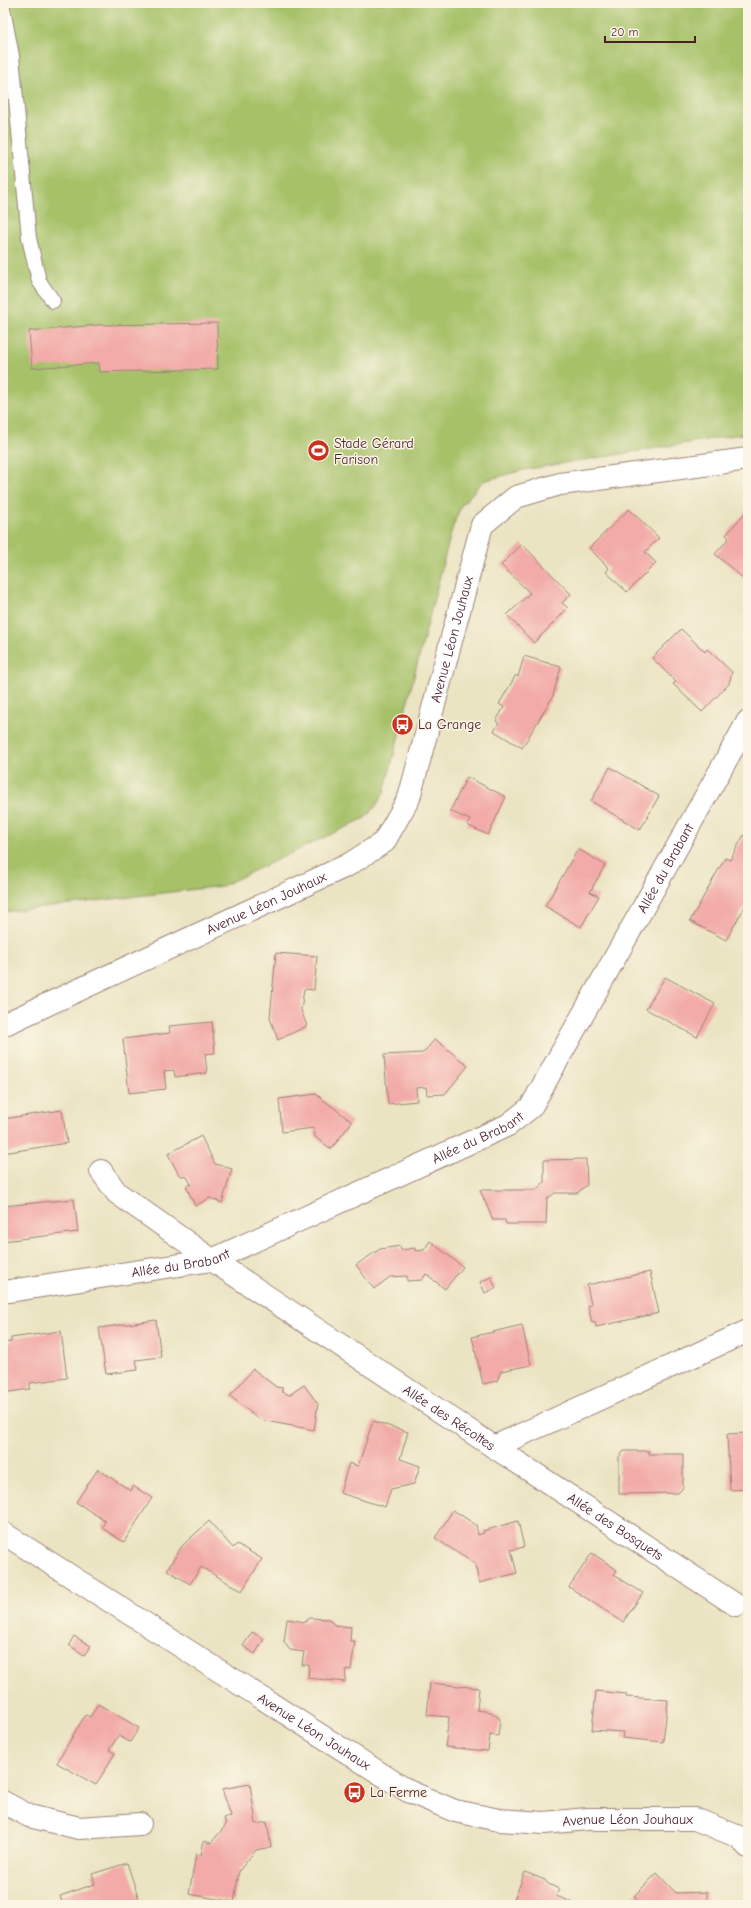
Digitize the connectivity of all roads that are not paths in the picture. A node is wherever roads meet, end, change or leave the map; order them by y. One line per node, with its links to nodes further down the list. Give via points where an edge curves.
1 (3, 9): 2 (lane, via 12,56 29,238 39,281)
2 (53, 301)
3 (748, 459): 5 (street, Avenue Léon Jouhaux, via 560,484 516,497 482,525 442,666 409,798 384,842 348,865)
4 (748, 721): 7 (street, Allée du Brabant, via 531,1107 508,1125)
5 (3, 1024)
6 (101, 1171): 7 (street, Allée des Récoltes, via 117,1193)
7 (212, 1260): 8 (street, Allée du Brabant); 10 (street, Allée des Récoltes)
8 (3, 1292)
9 (748, 1330): 10 (street, Allée des Récoltes)
10 (494, 1447): 12 (street, Allée des Bosquets)
11 (3, 1533): 15 (street, Avenue Léon Jouhaux, via 408,1791 455,1811 499,1820 544,1823 588,1819 695,1820 739,1836)
12 (736, 1605)
13 (3, 1802): 14 (street, via 29,1816 79,1828)
14 (140, 1824)
15 (748, 1847)

